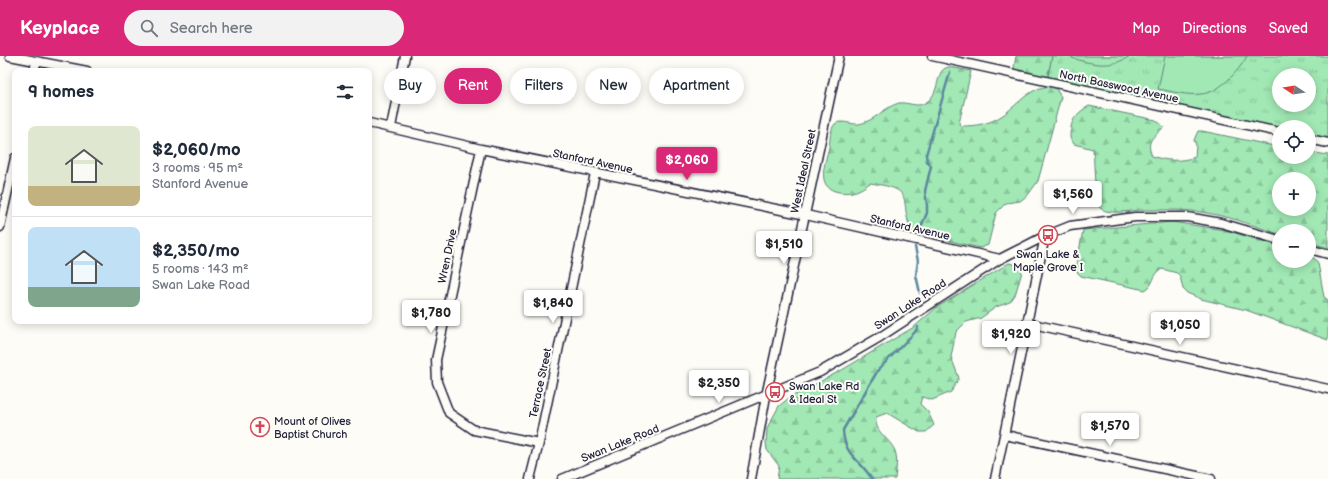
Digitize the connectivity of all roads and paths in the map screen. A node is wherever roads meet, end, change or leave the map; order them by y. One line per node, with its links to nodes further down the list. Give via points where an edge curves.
1 (10, 56): 5 (street)
2 (405, 56): 9 (street)
3 (839, 56): 16 (street, West Ideal Street)
4 (932, 56): 10 (street, North Basswood Avenue)
5 (36, 62): 6 (street); 7 (street)
6 (35, 68)
7 (70, 68)
8 (372, 124): 9 (street, Stanford Avenue)
9 (391, 127): 13 (street, Stanford Avenue)
10 (1272, 130)
11 (1316, 140): 12 (street)
12 (1328, 143)
13 (481, 149): 15 (street, Stanford Avenue); 27 (street, Wren Drive, via 436,360 437,382 450,413 474,430)
14 (12, 172): 17 (street)
15 (595, 173): 16 (street, Stanford Avenue); 27 (street, Terrace Street)
16 (806, 214): 22 (street, Stanford Avenue); 25 (street, West Ideal Street)
17 (0, 227)
18 (1045, 236): 19 (street, Swan Lake Road, via 1085,223 1135,217 1173,216 1221,223); 22 (street, Swan Lake Road); 23 (street)
19 (1272, 238)
20 (1316, 251): 21 (street)
21 (1328, 254)
22 (1000, 259): 25 (street, Swan Lake Road, via 880,337 808,378)
23 (1028, 323): 24 (street); 26 (street)
24 (1328, 389)
25 (766, 396): 29 (street, Swan Lake Road); 30 (street, West Ideal Street)
26 (1005, 435): 31 (street); 32 (street)
27 (539, 443): 28 (street, Terrace Street)
28 (530, 479)
29 (562, 479)
30 (751, 479)
31 (995, 479)
32 (1211, 479)

